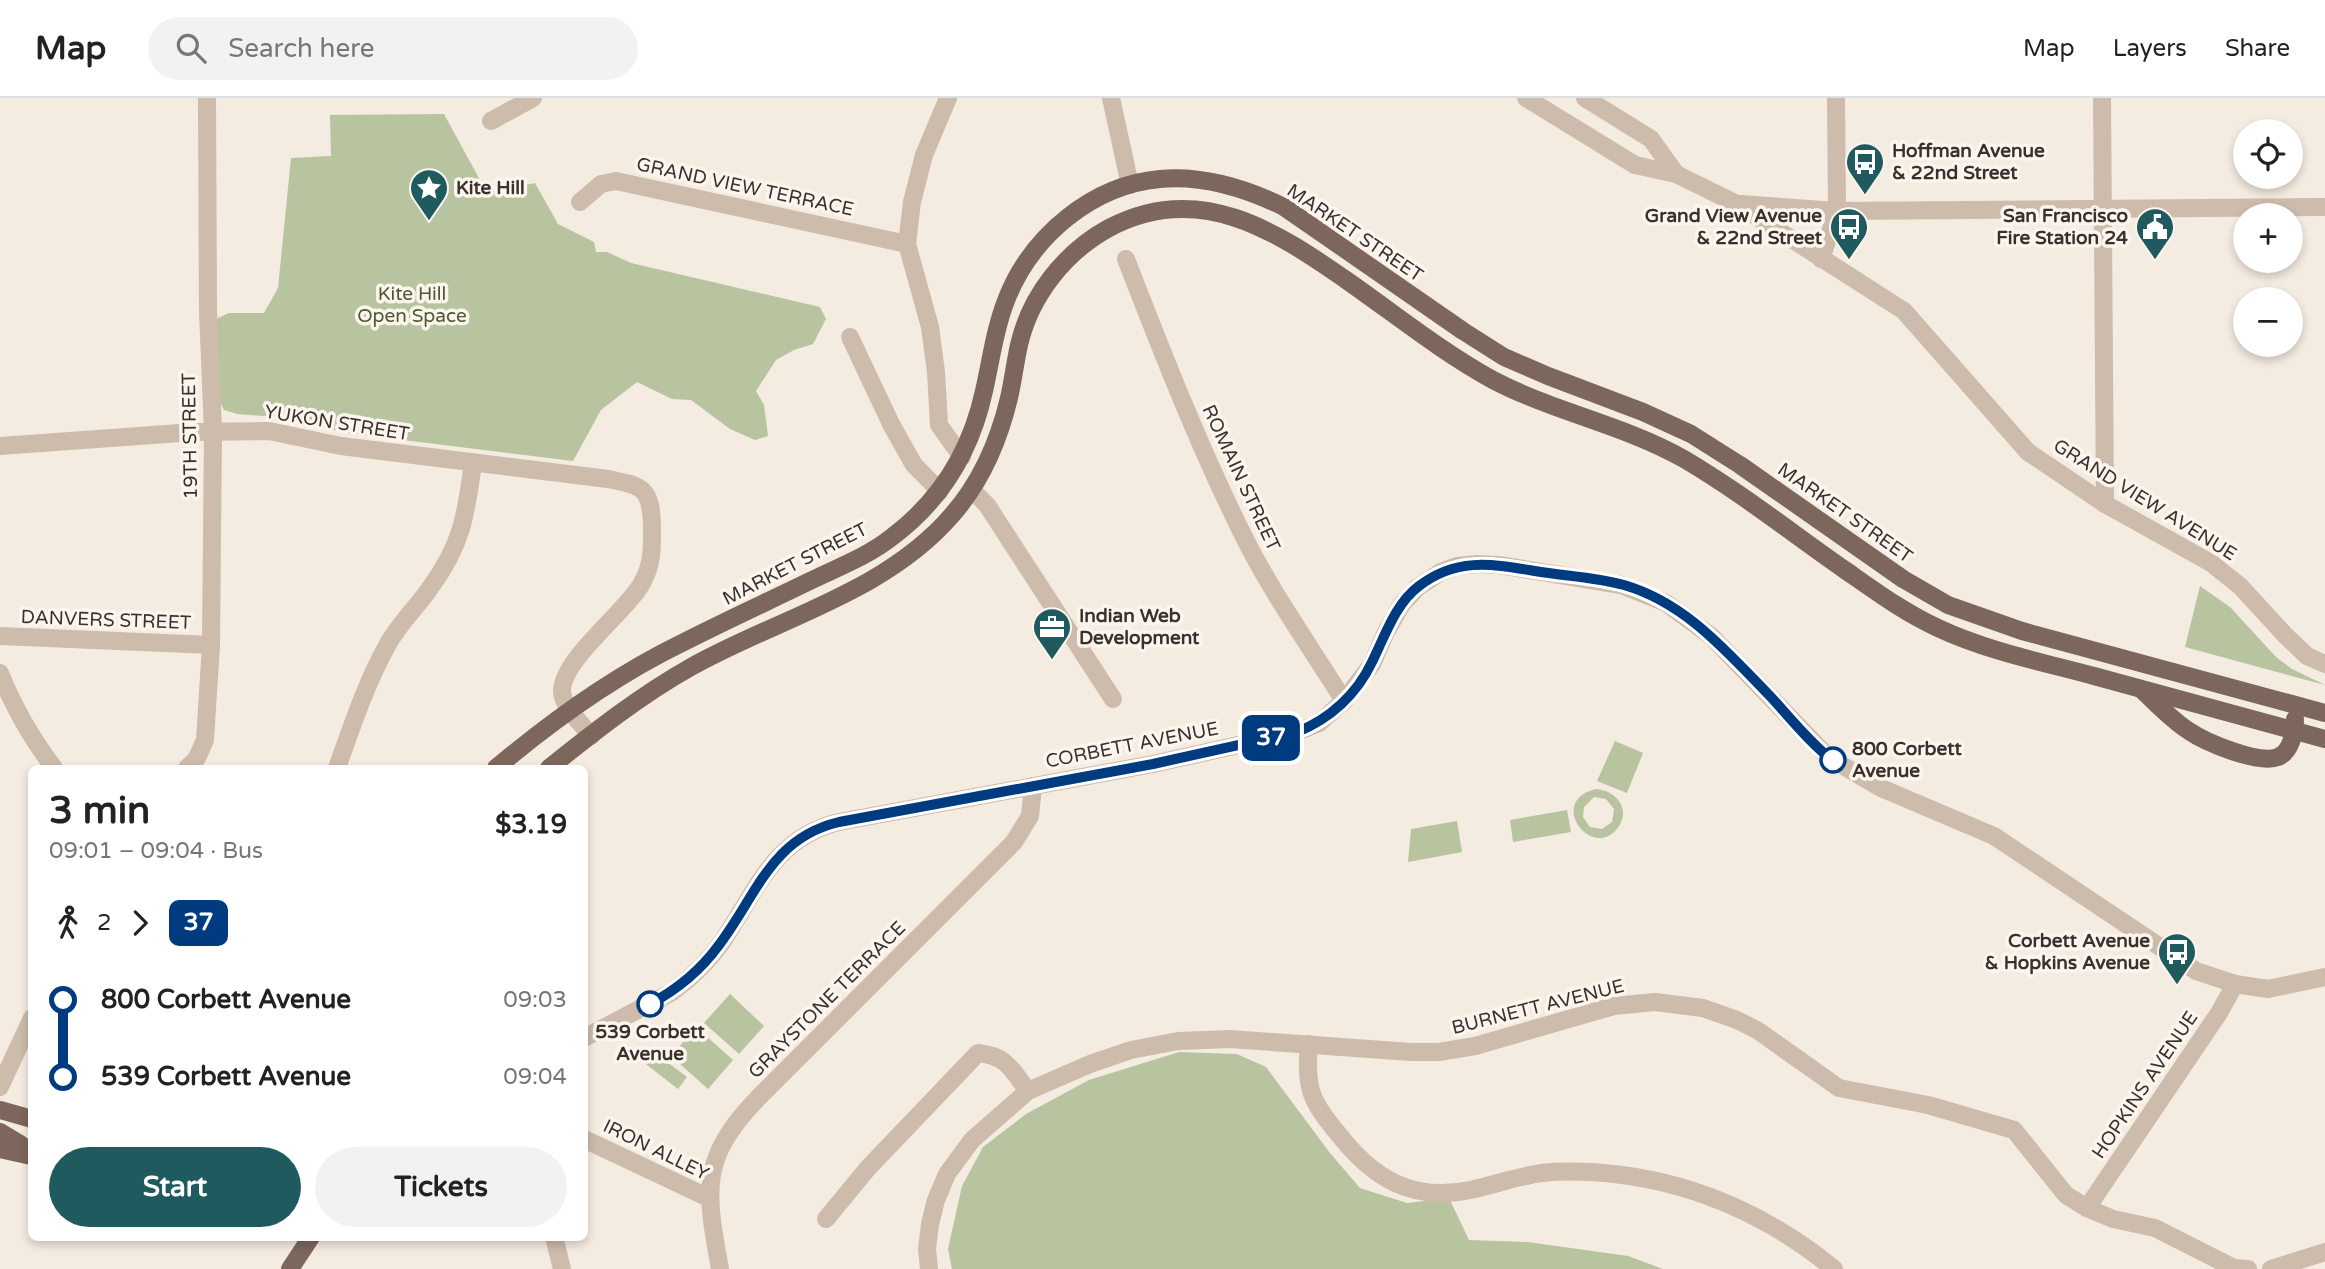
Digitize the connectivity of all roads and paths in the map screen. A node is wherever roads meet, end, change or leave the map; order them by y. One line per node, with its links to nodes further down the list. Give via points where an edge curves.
1 (207, 98): 21 (street, 19TH STREET)
2 (534, 98): 9 (street)
3 (948, 98): 17 (street, via 924,155)
4 (1111, 98): 11 (street)
5 (1526, 98): 10 (street, GRAND VIEW AVENUE, via 1635,165)
6 (1585, 98): 10 (street, GRAND VIEW AVENUE, via 1651,139)
7 (1836, 98): 16 (street)
8 (2102, 98): 15 (street)
9 (491, 121)
10 (1676, 174): 13 (street, GRAND VIEW AVENUE)
11 (1130, 185): 23 (main road, MARKET STREET, via 1071,215 1042,241 1023,267 1000,317 978,414); 35 (main road, MARKET STREET, via 1160,179 1200,180 1241,189 1284,207 1493,350 1691,434 1948,605 2022,631)
12 (580, 202): 17 (street, GRAND VIEW TERRACE, via 601,184 616,181)
13 (1737, 204): 16 (street); 19 (street, GRAND VIEW AVENUE)
14 (2325, 207): 15 (street)
15 (2103, 209): 16 (street); 27 (street)
16 (1837, 211): 19 (street)
17 (907, 244): 23 (street, via 930,327 939,425)
18 (1126, 259): 34 (street, ROMAIN STREET, via 1185,408 1242,534)
19 (1821, 259): 27 (street, GRAND VIEW AVENUE, via 1904,311 2028,452)
20 (850, 337): 25 (street, via 914,465)
21 (213, 430): 22 (street, YUKON STREET); 24 (street, YUKON STREET, via 269,431 341,446); 29 (street, 19TH STREET)
22 (0, 446)
23 (962, 457): 25 (main road, MARKET STREET)
24 (472, 463): 36 (street, YUKON STREET, via 629,483 648,495 652,508 650,565 642,585 570,670 562,692); 43 (street, via 461,534 432,587 389,642 359,704)
25 (940, 491): 36 (main road, MARKET STREET, via 908,524 872,550 658,654)
26 (971, 491): 32 (main road, via 1002,422 1024,327 1041,291 1059,269 1102,232 1137,216 1180,209 1214,212 1253,223 1290,242 1492,379 1679,457 1937,628 1991,648); 33 (street, via 987,505); 39 (main road, via 925,544 886,572 692,667)
27 (2105, 504): 30 (street, GRAND VIEW AVENUE, via 2211,563 2307,656)
28 (0, 636): 29 (street, DANVERS STREET)
29 (211, 645): 42 (street, 19TH STREET, via 205,740)
30 (2325, 664)
31 (0, 673): 41 (street, via 10,699)
32 (2141, 689): 38 (main road); 38 (main road, via 2192,733 2247,755 2280,757)
33 (1113, 699)
34 (1344, 701): 46 (street, CORBETT AVENUE, via 1319,723 1297,732); 48 (street, CORBETT AVENUE, via 1372,664 1402,604 1441,572 1457,566 1499,565 1621,584 1666,603 1703,629 1828,757 1881,788 1994,836 2196,971)
35 (2284, 702): 37 (main road, MARKET STREET); 38 (main road, via 2294,715)
36 (571, 709): 39 (street); 44 (main road, MARKET STREET)
37 (2325, 713)
38 (2294, 731): 40 (main road)
39 (591, 736): 45 (main road)
40 (2325, 739)
41 (52, 765)
42 (190, 765)
43 (338, 765)
44 (500, 765)
45 (553, 765)
46 (1033, 786): 50 (street, CORBETT AVENUE, via 813,830 779,854 721,943 692,976 672,992); 61 (street, GRAYSTONE TERRACE, via 1030,816 1014,842 738,1120 716,1158)
47 (2325, 977): 48 (street, CORBETT AVENUE, via 2268,989)
48 (2235, 984): 62 (street, HOPKINS AVENUE)
49 (28, 1027): 52 (street)
50 (588, 1036)
51 (1309, 1044): 53 (street, BURNETT AVENUE, via 1178,1041 1131,1050); 62 (street, BURNETT AVENUE, via 1439,1052 1614,1006 1655,1002 1703,1008 1757,1030 1839,1088 1928,1105 2014,1130 2066,1195); 71 (street, via 1307,1081 1323,1114 1360,1159 1399,1186 1457,1192 1566,1172 1648,1180 1697,1192 1752,1215)
52 (0, 1087)
53 (1027, 1091): 63 (street, via 1005,1060 978,1053); 70 (street, BURNETT AVENUE, via 972,1140 947,1174 930,1224)
54 (0, 1110): 55 (main road)
55 (28, 1118)
56 (0, 1132): 59 (main road)
57 (588, 1141): 61 (street, IRON ALLEY)
58 (0, 1149): 60 (main road)
59 (28, 1151)
60 (28, 1154)
61 (709, 1198): 69 (street, GRAYSTONE TERRACE)
62 (2087, 1209): 72 (street, BURNETT AVENUE, via 2155,1228 2234,1268)
63 (826, 1219)
64 (308, 1241): 67 (main road)
65 (555, 1241): 68 (street)
66 (2325, 1252): 73 (street)
67 (290, 1269)
68 (562, 1269)
69 (720, 1269)
70 (929, 1269)
71 (1834, 1269)
72 (2248, 1269)
73 (2272, 1269)

